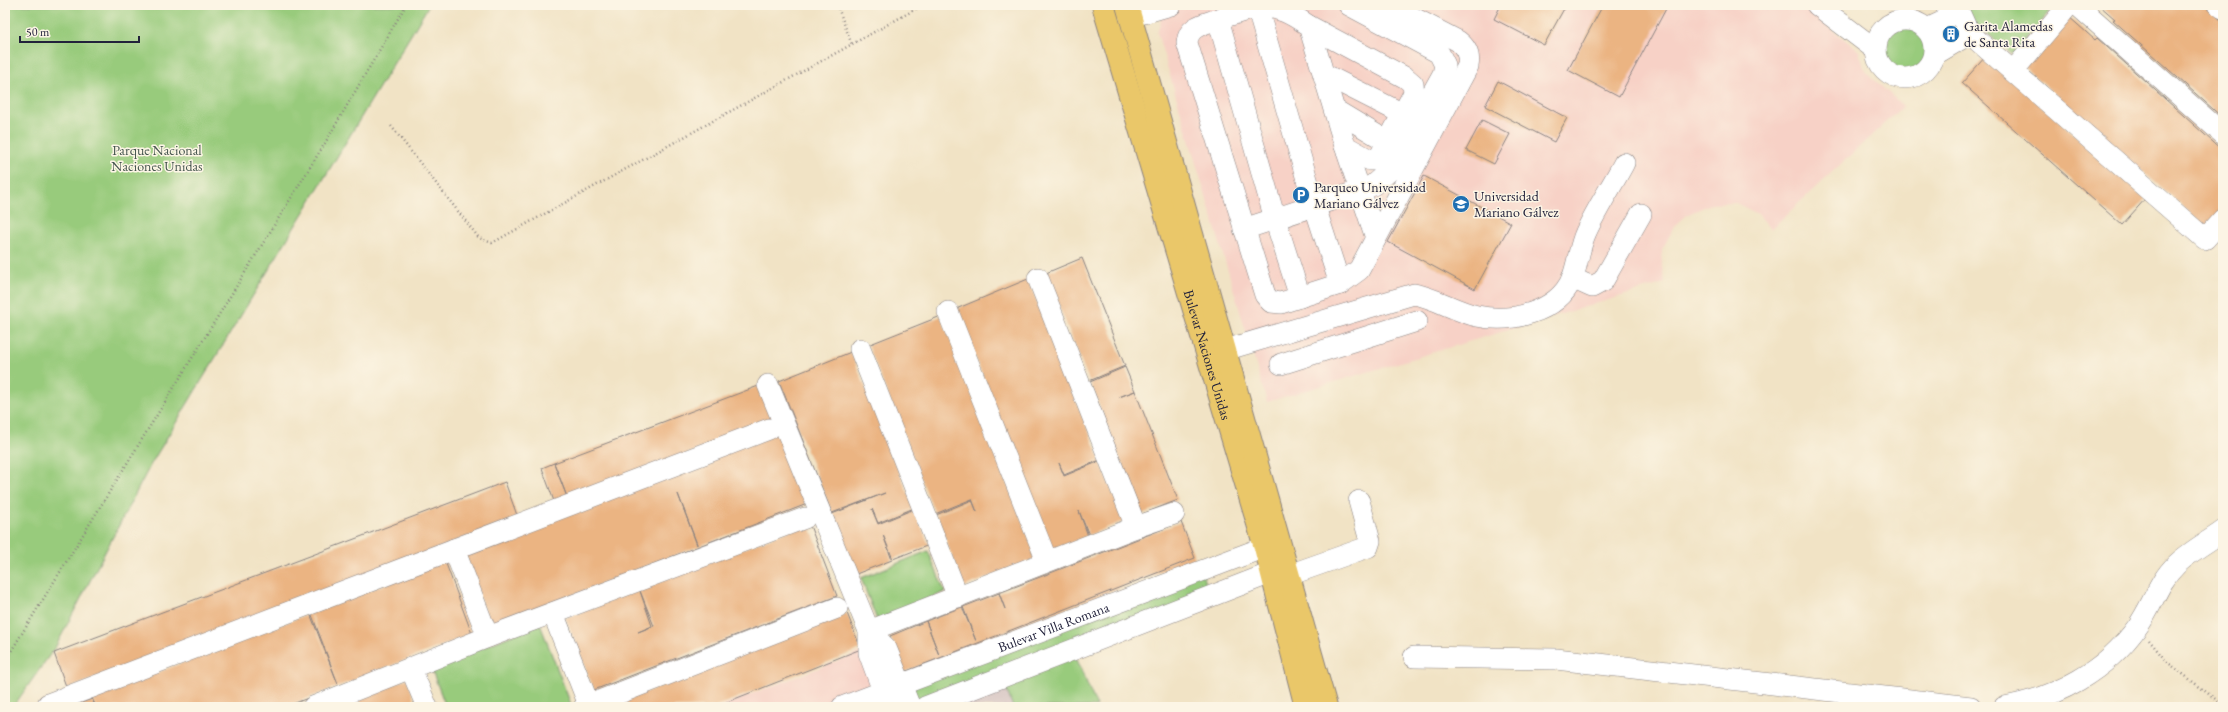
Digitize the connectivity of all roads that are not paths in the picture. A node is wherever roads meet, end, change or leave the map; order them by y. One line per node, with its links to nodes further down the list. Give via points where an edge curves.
1 (1103, 5): 53 (main road, Bulevar Naciones Unidas)
2 (1170, 5): 12 (street)
3 (1349, 5): 28 (street, via 1439,53 1445,64 1443,74 1389,171 1378,182)
4 (1388, 5): 34 (street, via 1458,42 1466,50 1469,61)
5 (1817, 5): 18 (street, via 1844,27)
6 (1952, 5): 16 (street, via 1944,21)
7 (1956, 5): 17 (street)
8 (2069, 5): 20 (street)
9 (2077, 5): 24 (street)
10 (2219, 5): 13 (street)
11 (1257, 7): 14 (street); 15 (street, via 1283,10); 29 (street)
12 (1128, 8): 44 (main road, Bulevar Naciones Unidas)
13 (2223, 8)
14 (1218, 19): 31 (street); 33 (street, via 1193,29 1187,43)
15 (1309, 26): 21 (street); 23 (street, via 1410,80 1414,93)
16 (1927, 29): 18 (street, via 1913,21 1904,20 1888,25); 19 (street, via 1932,36)
17 (1970, 34): 19 (street); 20 (street)
18 (1880, 40): 19 (street, via 1883,67 1898,77 1908,78 1925,70)
19 (1934, 55)
20 (2013, 70): 32 (street, via 2205,238)
21 (1324, 74): 22 (street); 23 (street)
22 (1335, 110): 25 (street); 26 (street)
23 (1403, 114): 25 (street)
24 (2223, 134)
25 (1388, 142): 26 (street, via 1380,156 1374,160 1366,159)
26 (1345, 146): 28 (street)
27 (1624, 163): 36 (street, via 1586,232 1578,251)
28 (1359, 191): 29 (street); 34 (street)
29 (1315, 207): 31 (street); 37 (street)
30 (1641, 214): 36 (street, via 1603,281 1592,287)
31 (1275, 219): 33 (street); 38 (street)
32 (2223, 219)
33 (1244, 229): 38 (street, via 1268,299 1281,304)
34 (1376, 238): 37 (street, via 1359,270)
35 (1038, 278): 51 (street)
36 (1572, 278): 39 (street, via 1564,292 1548,305 1528,314 1498,318 1476,316 1426,296 1414,294)
37 (1340, 284): 38 (street)
38 (1300, 297)
39 (1379, 303): 42 (street); 44 (street)
40 (948, 312): 55 (street)
41 (1418, 321): 42 (street)
42 (1388, 330): 45 (street)
43 (860, 349): 57 (street)
44 (1225, 350): 56 (main road, Bulevar Naciones Unidas)
45 (1281, 364)
46 (768, 385): 60 (street)
47 (769, 429): 54 (street)
48 (1359, 501): 56 (street, Bulevar Villa Romana, via 1370,541 1368,547)
49 (1174, 514): 51 (street)
50 (804, 518): 59 (street)
51 (1136, 527): 55 (street)
52 (2223, 531): 75 (street, via 2176,565 2157,590 2138,626 2100,667 2065,689 2025,704)
53 (1265, 547): 56 (main road, Bulevar Naciones Unidas); 64 (street, Bulevar Villa Romana)
54 (454, 549): 61 (street); 65 (street)
55 (1047, 562): 57 (street)
56 (1280, 574): 67 (street, Bulevar Villa Romana); 72 (main road, Bulevar Naciones Unidas); 73 (main road, Bulevar Naciones Unidas)
57 (958, 597): 60 (street)
58 (837, 608): 66 (street)
59 (553, 613): 61 (street); 66 (street)
60 (869, 631): 64 (street, via 886,648)
61 (488, 637): 63 (street)
62 (1414, 657): 74 (street, via 1556,659)
63 (411, 669): 68 (street); 69 (street)
64 (891, 694): 70 (street, Bulevar Villa Romana); 71 (street)
65 (48, 704)
66 (587, 706)
67 (931, 706)
68 (313, 707)
69 (427, 707)
70 (842, 707)
71 (910, 707)
72 (1306, 707)
73 (1326, 707)
74 (1971, 707)
75 (2004, 707)

